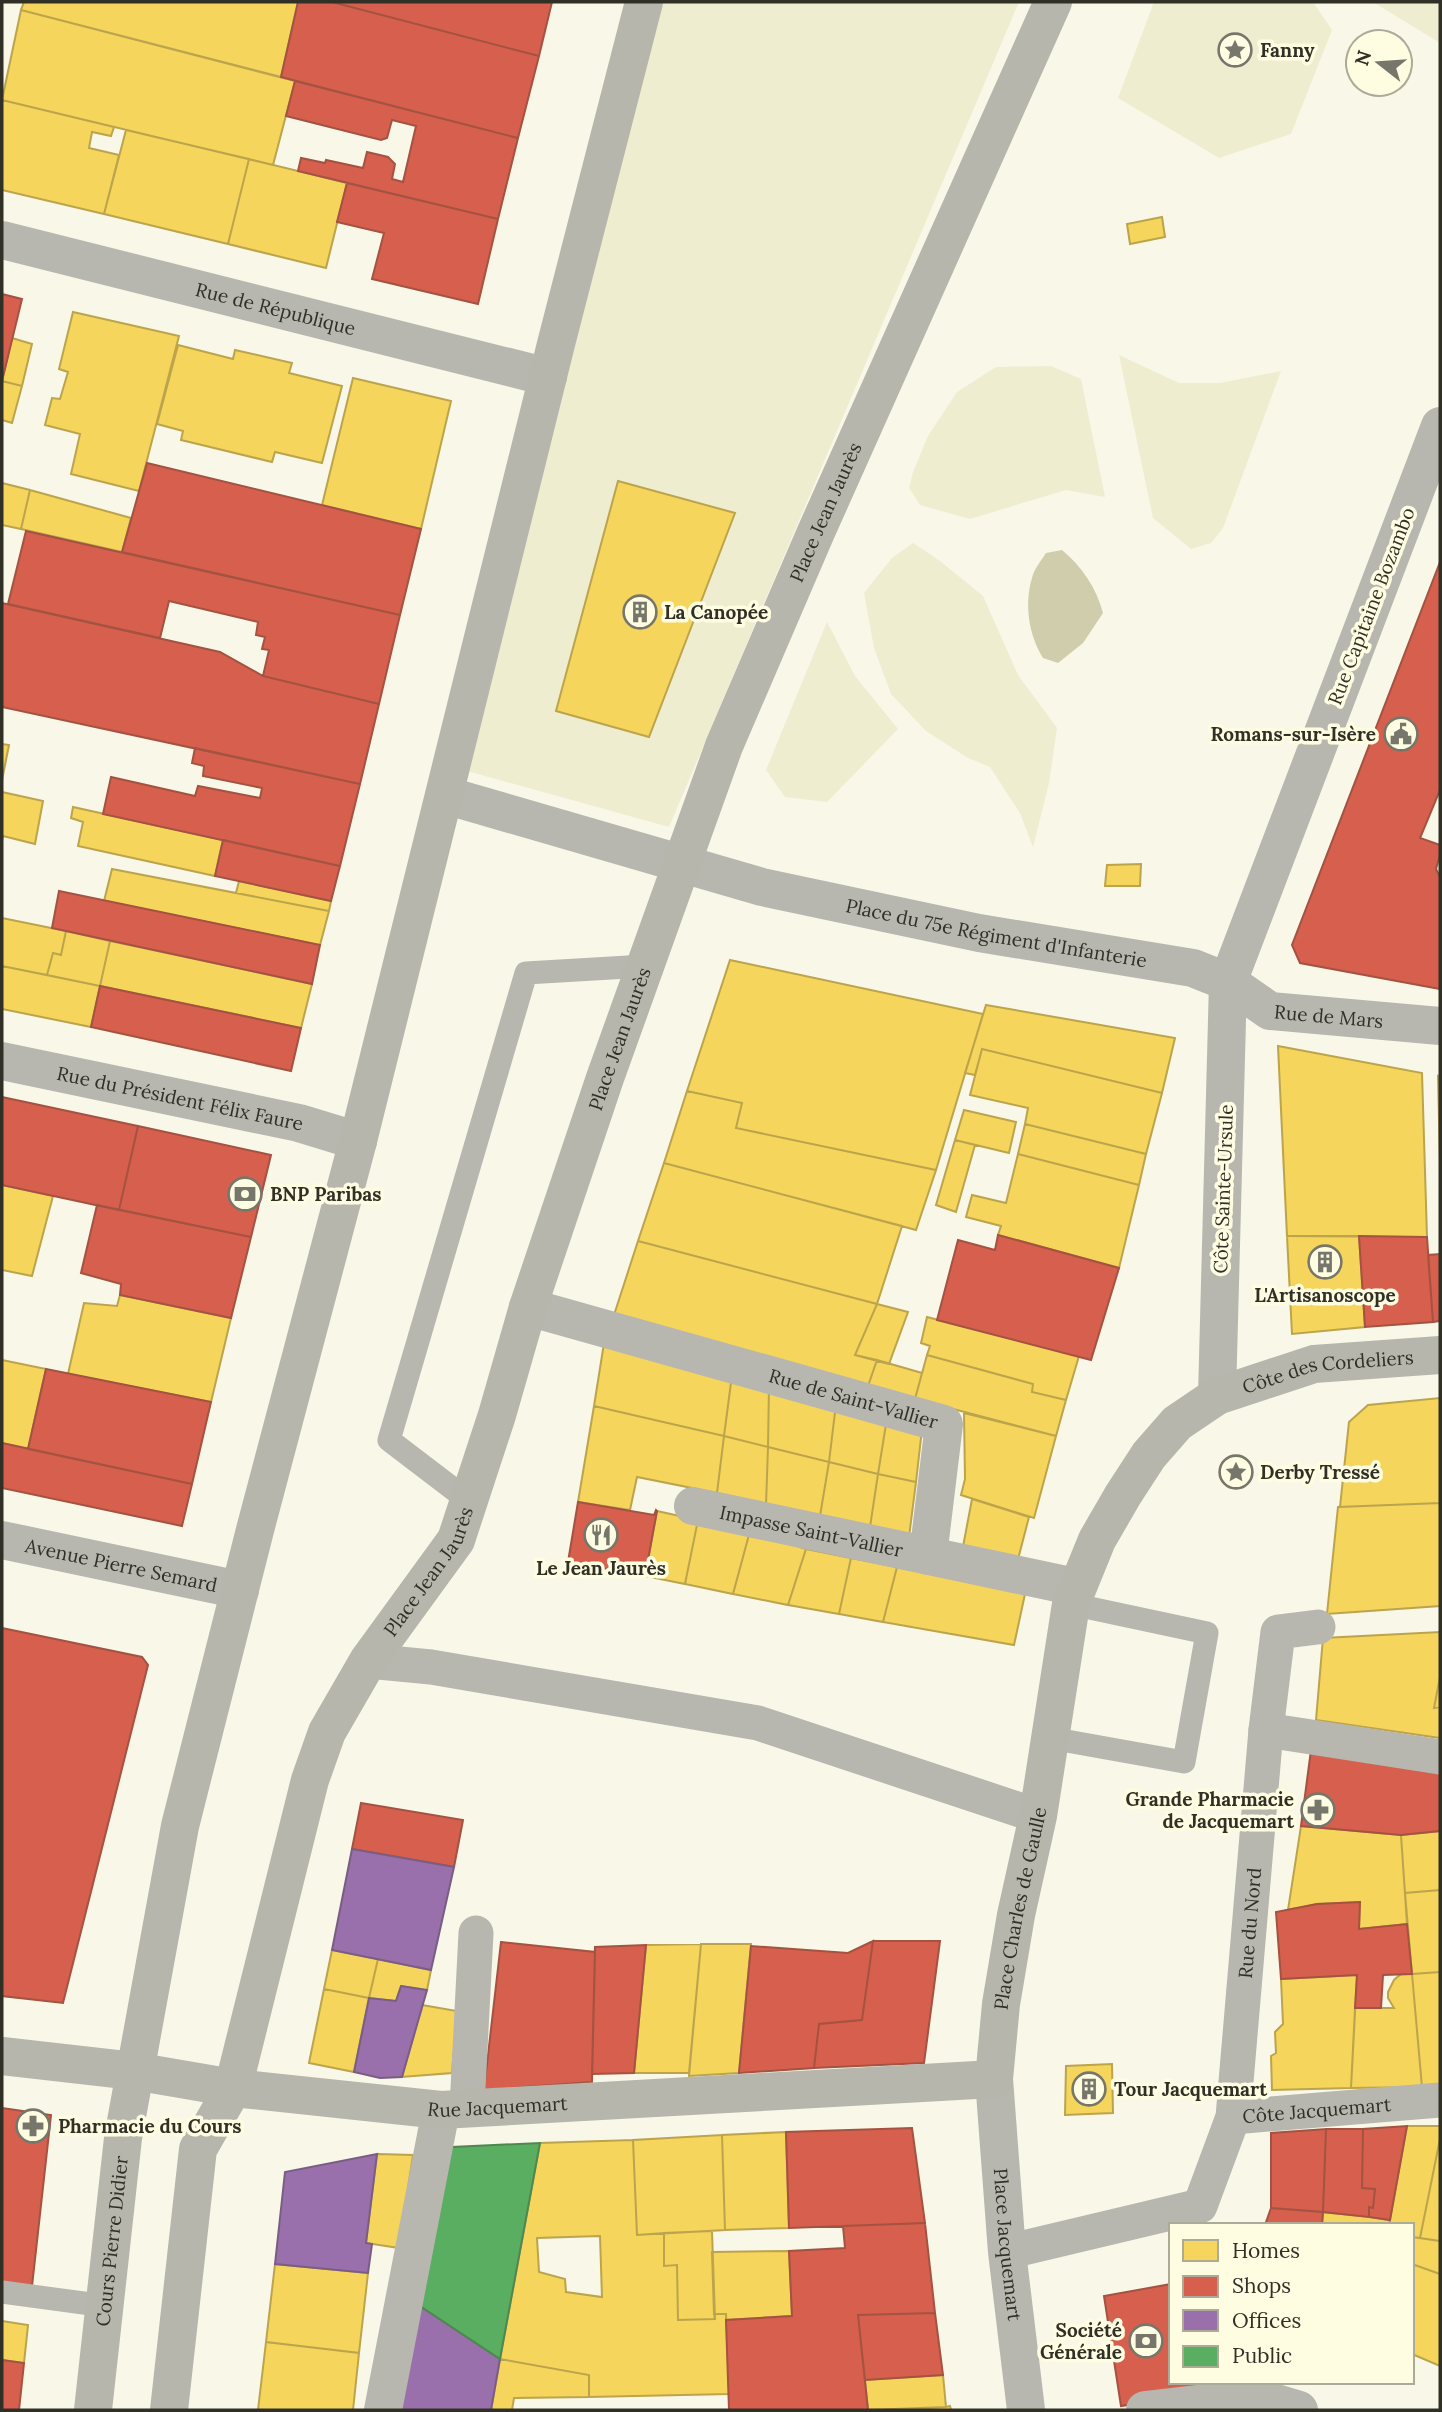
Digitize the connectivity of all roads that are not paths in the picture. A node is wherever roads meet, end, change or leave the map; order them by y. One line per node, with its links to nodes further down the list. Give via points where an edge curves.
1 (644, 2): 4 (main road)
2 (1053, 2): 7 (main road, Place Jean Jaurès, via 805,557 724,746)
3 (2, 240): 4 (street, Rue de République)
4 (548, 377): 6 (main road)
5 (1440, 426): 9 (street, Rue Capitaine Bozambo)
6 (445, 795): 7 (street, Place du 75e Régiment d'Infanterie); 12 (main road)
7 (682, 865): 8 (main road, Place Jean Jaurès); 9 (street, Place du 75e Régiment d'Infanterie, via 762,887 979,933 1193,968)
8 (645, 966): 13 (main road, Place Jean Jaurès); 16 (lane, via 526,973 389,1440)
9 (1228, 982): 10 (street, Rue de Mars, via 1270,1011); 15 (street, Côte Sainte-Ursule)
10 (1440, 1026)
11 (2, 1060): 12 (street, Rue du Président Félix Faure, via 299,1123)
12 (358, 1141): 20 (main road)
13 (528, 1307): 16 (main road, Place Jean Jaurès); 19 (street, Rue de Saint-Vallier, via 944,1424)
14 (1440, 1354): 15 (main road, Côte des Cordeliers, via 1314,1364)
15 (1217, 1396): 21 (main road, Place Charles de Gaulle, via 1177,1423 1149,1455 1097,1540)
16 (468, 1501): 23 (main road, Place Jean Jaurès, via 456,1540)
17 (693, 1506): 19 (street, Impasse Saint-Vallier)
18 (2, 1540): 20 (street, Avenue Pierre Semard)
19 (928, 1556): 21 (street)
20 (240, 1590): 30 (main road, via 180,1826)
21 (1073, 1595): 25 (main road, Place Charles de Gaulle); 25 (lane, via 1207,1633 1184,1762)
22 (1318, 1627): 24 (street, Rue du Nord, via 1278,1632)
23 (368, 1661): 27 (street, via 431,1667 758,1723); 32 (main road, Place Jean Jaurès, via 327,1732 310,1780)
24 (1266, 1730): 26 (street); 35 (street, Rue du Nord)
25 (1051, 1738): 27 (main road, Place Charles de Gaulle)
26 (1440, 1757)
27 (1038, 1815): 31 (main road, Place Charles de Gaulle, via 1003,1992)
28 (476, 1933): 34 (street)
29 (2, 2056): 30 (main road, Rue Jacquemart)
30 (134, 2071): 32 (main road, Rue Jacquemart); 38 (main road, Cours Pierre Didier)
31 (994, 2079): 34 (main road, Rue Jacquemart); 36 (street, Place Jacquemart)
32 (233, 2088): 34 (main road, Rue Jacquemart); 40 (main road, via 198,2149)
33 (1440, 2099): 35 (street, Côte Jacquemart)
34 (454, 2109): 41 (street)
35 (1233, 2117): 36 (street, Côte Jacquemart, via 1200,2206)
36 (1007, 2252): 42 (street, Place Jacquemart)
37 (2, 2292): 38 (lane)
38 (106, 2306): 39 (main road, Cours Pierre Didier)
39 (93, 2410)
40 (169, 2410)
41 (383, 2410)
42 (1026, 2410)
43 (1145, 2410): 44 (street, via 1256,2397)
44 (1300, 2410)

